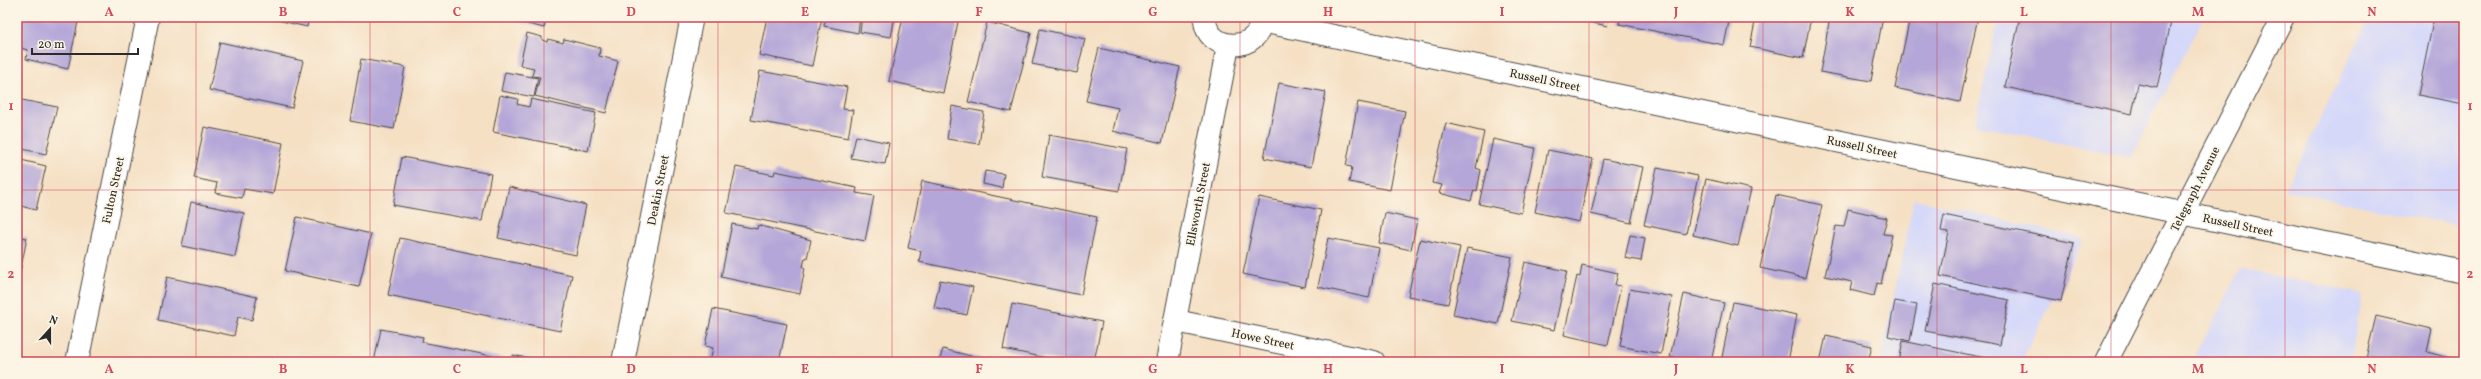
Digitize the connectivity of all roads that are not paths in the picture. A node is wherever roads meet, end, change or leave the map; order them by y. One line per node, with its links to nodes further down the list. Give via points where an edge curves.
1 (148, 17): 10 (street, Fulton Street)
2 (692, 17): 11 (street, Deakin Street)
3 (1205, 17): 6 (street, via 1207,29 1212,37)
4 (2284, 17): 7 (street, Telegraph Avenue)
5 (1261, 19): 6 (street, via 1256,34 1246,43); 7 (street, Russell Street)
6 (1228, 45): 9 (street, Ellsworth Street)
7 (2182, 213): 8 (street, Russell Street); 14 (street, Telegraph Avenue)
8 (2464, 272)
9 (1176, 321): 12 (street, Ellsworth Street); 13 (street, Howe Street)
10 (77, 362)
11 (623, 362)
12 (1167, 362)
13 (1374, 362)
14 (2106, 362)

